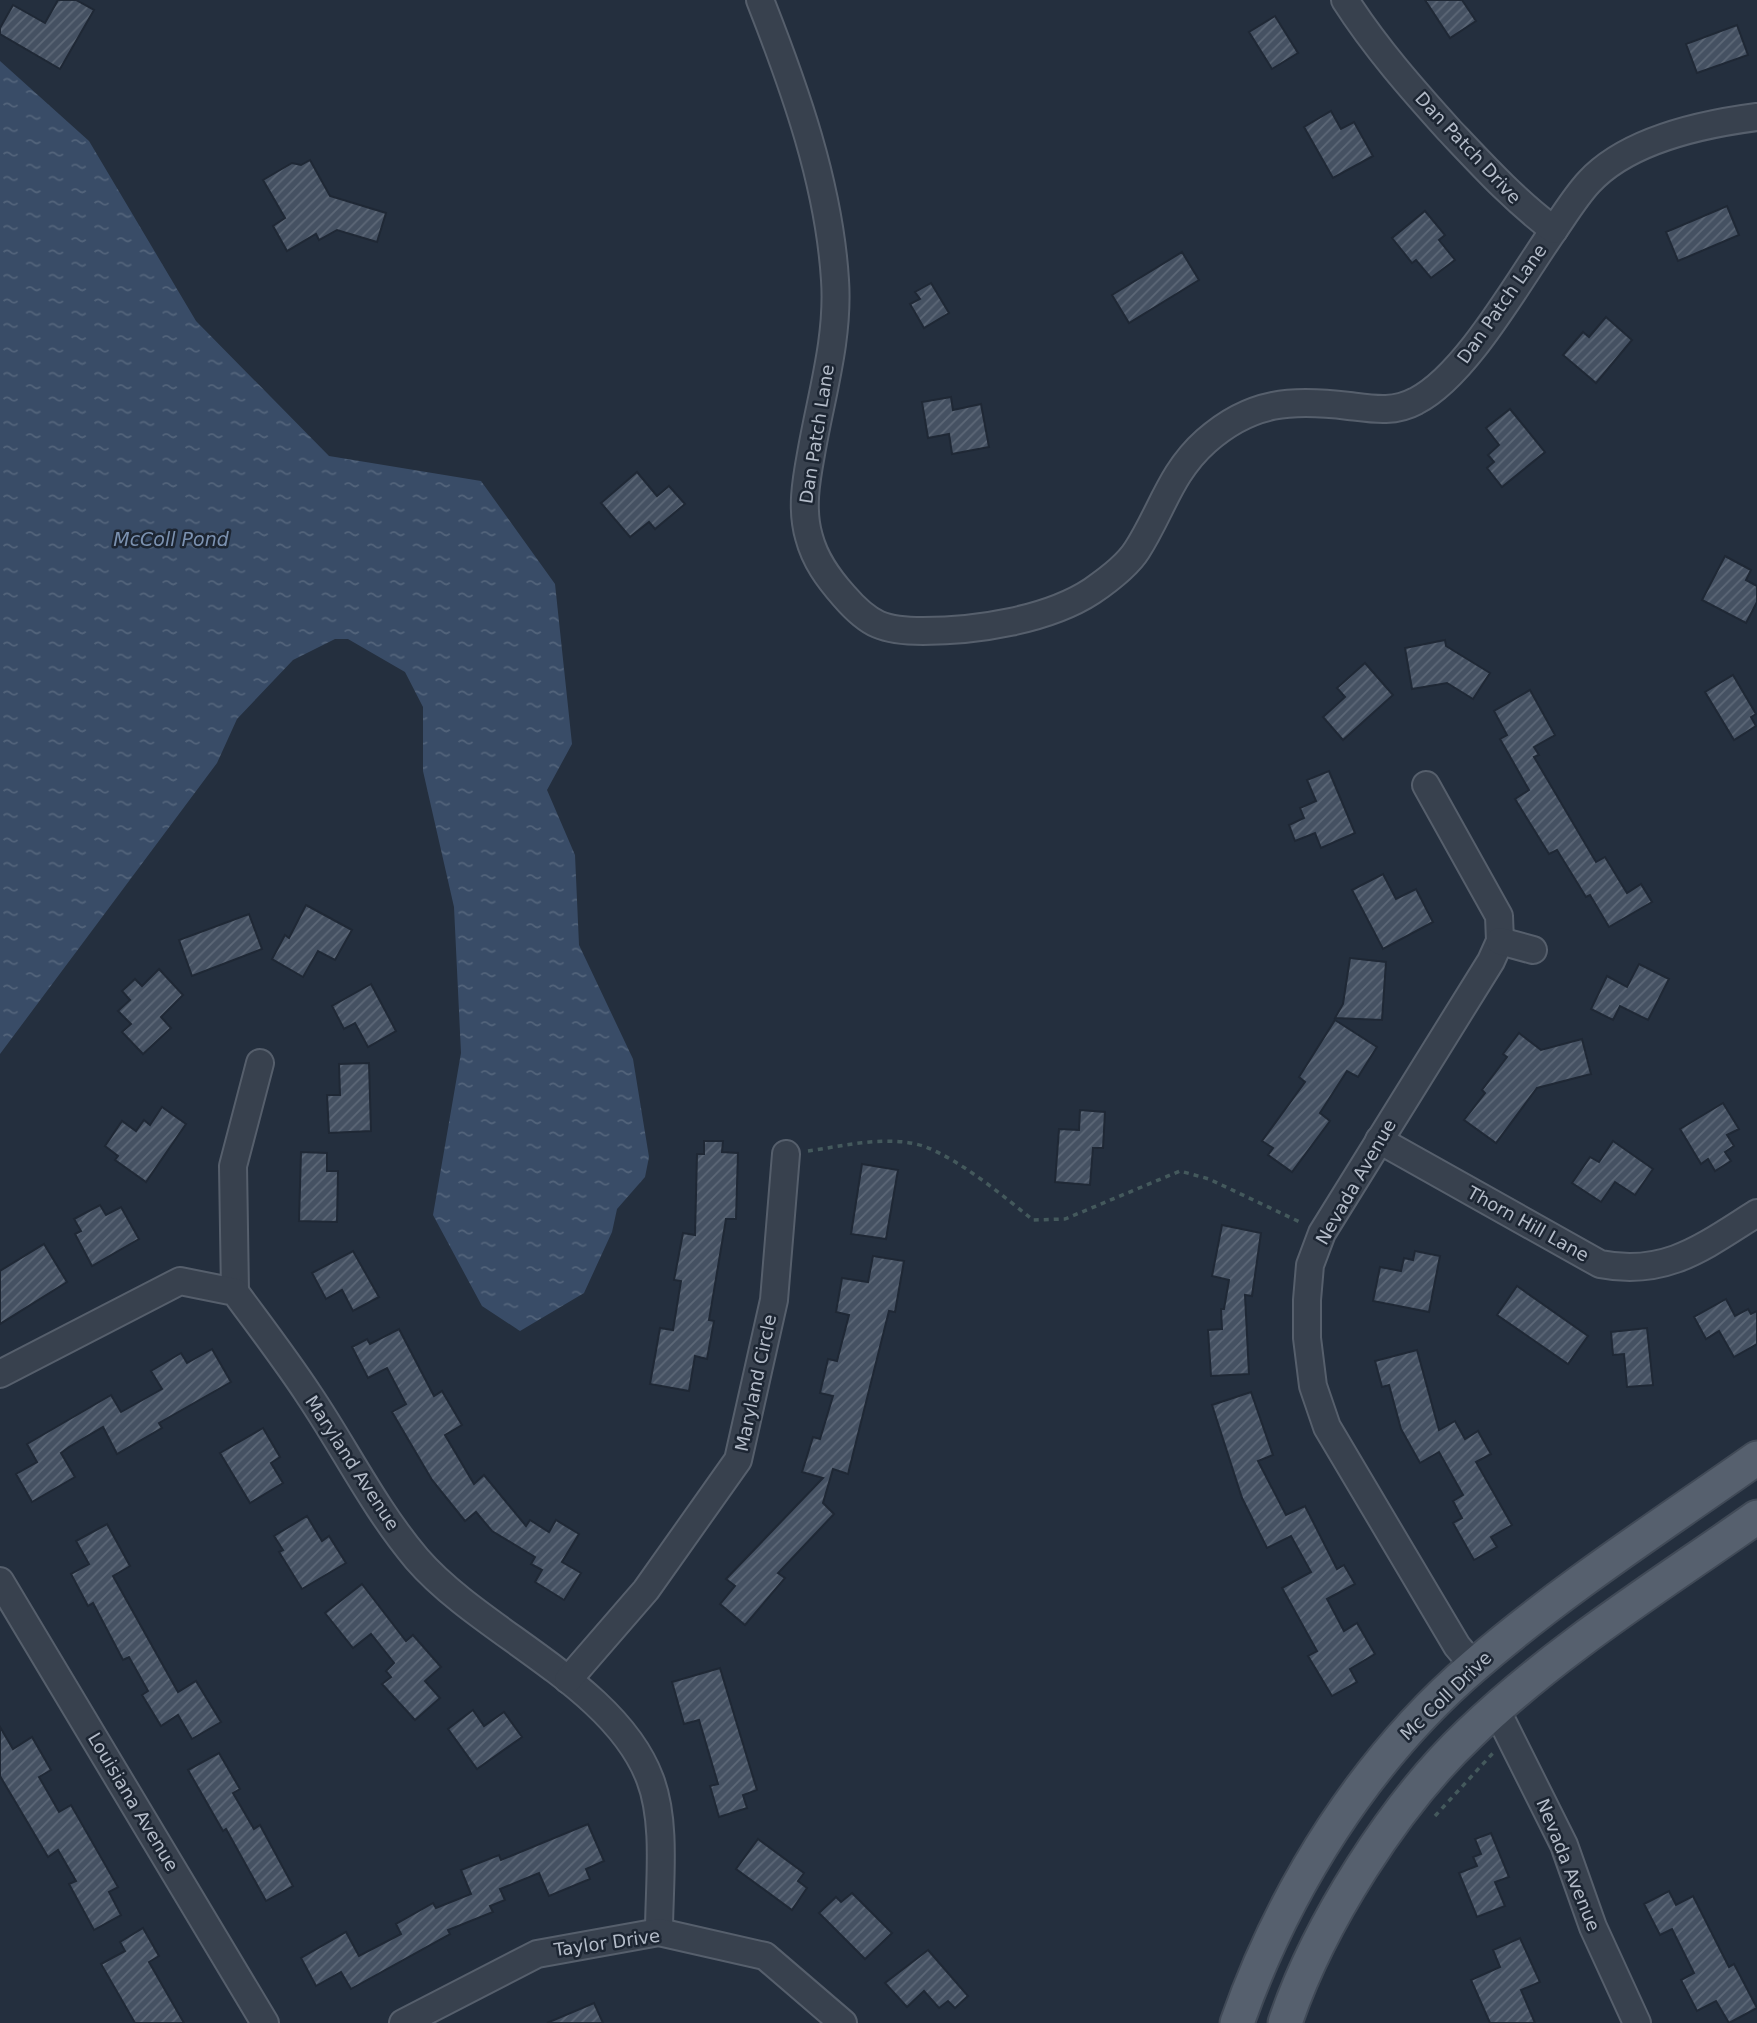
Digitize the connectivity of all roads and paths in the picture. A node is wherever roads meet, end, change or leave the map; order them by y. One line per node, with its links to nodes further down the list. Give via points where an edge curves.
1 (760, 0): 4 (street, Dan Patch Lane, via 810,141 835,277 836,319 804,512 808,538 822,570 866,619 883,627 947,631 1036,616 1084,596 1135,553 1177,470 1233,420 1261,407 1295,402 1387,411 1415,402 1443,384 1465,360)
2 (1345, 0): 4 (street, Dan Patch Drive, via 1368,36 1429,108 1518,202)
3 (1757, 117): 4 (street, via 1687,132 1618,160 1590,181)
4 (1554, 230)
5 (1426, 785): 6 (street, via 1499,916)
6 (1500, 941): 7 (street); 9 (street, Nevada Avenue)
7 (1533, 950)
8 (260, 1063): 13 (street, via 233,1166)
9 (1380, 1140): 11 (street, Thorn Hill Lane, via 1600,1264 1626,1269 1657,1266 1690,1255); 12 (street, Nevada Avenue)
10 (786, 1154): 12 (path, via 880,1142 925,1147 991,1186 1033,1220 1065,1219 1180,1171 1209,1179); 19 (street, Maryland Circle, via 774,1300 738,1460 646,1590)
11 (1757, 1213)
12 (1322, 1233): 18 (street, Nevada Avenue, via 1310,1265 1307,1338 1313,1386 1327,1427 1457,1646)
13 (235, 1292): 14 (street, via 180,1281); 19 (street, Maryland Avenue, via 309,1395 382,1514 419,1561 461,1600)
14 (0, 1374)
15 (1757, 1458): 18 (main road, Mc Coll Drive, via 1551,1605)
16 (1757, 1517): 20 (main road, via 1575,1643)
17 (0, 1581): 22 (street, Louisiana Avenue)
18 (1474, 1666): 25 (main road, Mc Coll Drive, via 1403,1737 1340,1819 1289,1902)
19 (568, 1679): 21 (street, Maryland Avenue, via 624,1735 650,1779 660,1835)
20 (1496, 1709): 26 (main road, via 1433,1773 1375,1849 1331,1920); 27 (street, Nevada Avenue, via 1564,1845 1593,1927)
21 (659, 1932): 23 (street, Taylor Drive, via 537,1954); 24 (street, Taylor Drive, via 765,1956)
22 (265, 2023)
23 (403, 2023)
24 (844, 2023)
25 (1237, 2023)
26 (1285, 2023)
27 (1637, 2023)

